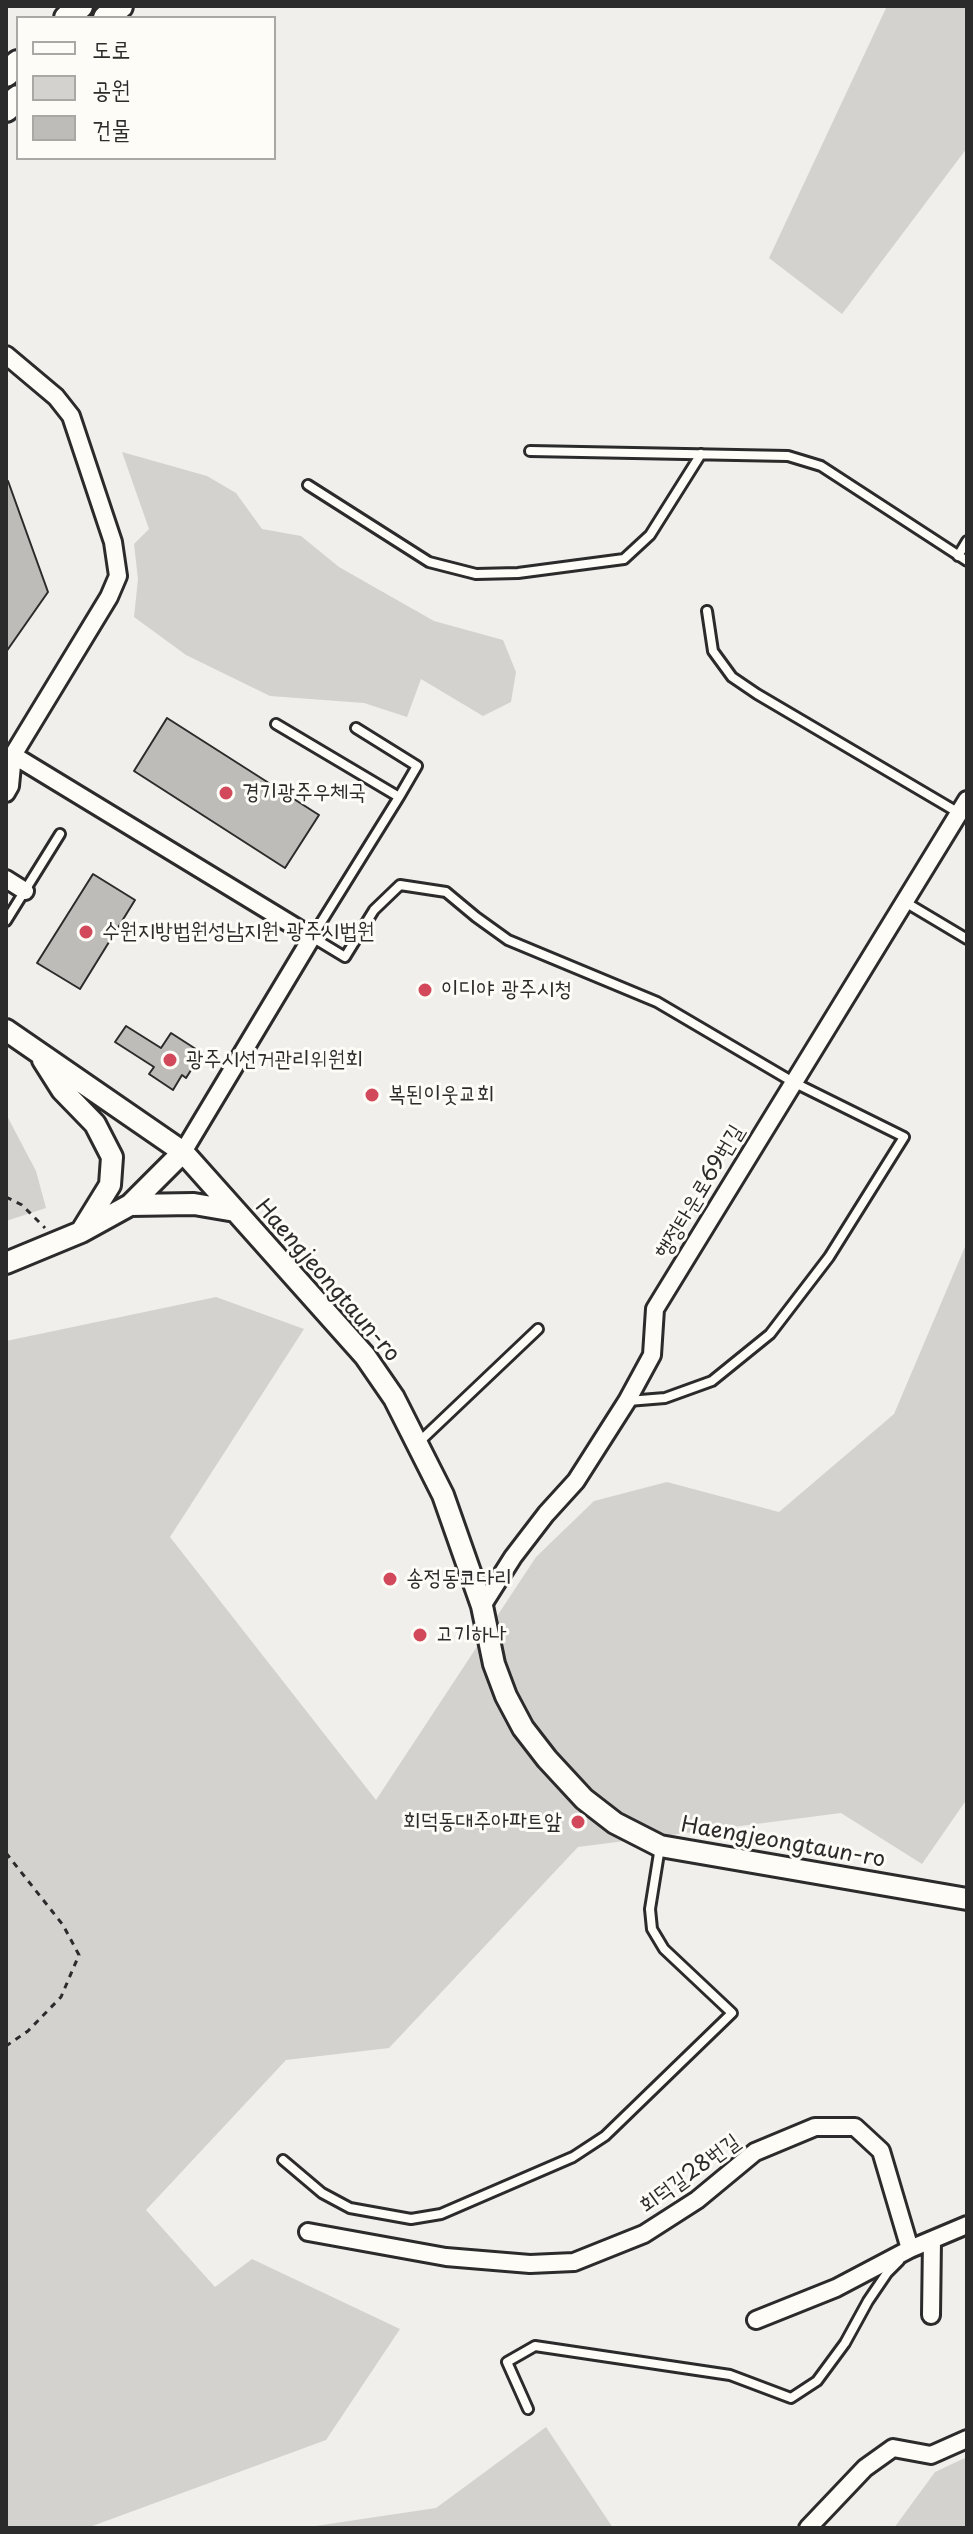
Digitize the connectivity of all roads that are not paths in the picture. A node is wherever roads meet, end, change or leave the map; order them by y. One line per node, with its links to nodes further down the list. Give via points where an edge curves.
1 (6, 355): 10 (street, via 71,416 113,542 118,576)
2 (530, 451): 3 (lane)
3 (701, 454): 4 (lane, via 650,535 624,559 518,573 476,574 429,562); 6 (lane, via 788,456 821,466)
4 (308, 485)
5 (967, 541): 6 (lane)
6 (963, 558)
7 (707, 611): 13 (lane, via 713,651 732,677)
8 (276, 724): 12 (lane)
9 (356, 728): 12 (lane, via 417,766)
10 (8, 751): 11 (street); 19 (street)
11 (6, 793)
12 (399, 797): 19 (lane)
13 (963, 807): 17 (street, 행정타운로69번길)
14 (60, 834): 16 (lane)
15 (6, 879): 16 (street)
16 (25, 891): 18 (lane)
17 (904, 901): 20 (lane); 23 (street, 행정타운로69번길)
18 (6, 921)
19 (312, 937): 23 (lane, via 345,957 374,910 400,885 446,892 508,940 657,1002); 24 (street)
20 (967, 939)
21 (6, 1030): 22 (street, Haengjeongtaun-ro)
22 (37, 1050): 24 (street, Haengjeongtaun-ro); 27 (street, via 62,1090 95,1124 112,1157 110,1185)
23 (793, 1082): 30 (street, 행정타운로69번길, via 655,1309 652,1355); 30 (lane, via 904,1137 829,1257 770,1334 712,1381 665,1398)
24 (183, 1152): 25 (street); 26 (street, Haengjeongtaun-ro)
25 (130, 1205): 26 (street, via 194,1204); 27 (street)
26 (235, 1211): 31 (street, Haengjeongtaun-ro, via 365,1356)
27 (81, 1232): 28 (street)
28 (6, 1263)
29 (538, 1329): 31 (lane)
30 (627, 1401): 32 (street, 행정타운로69번길, via 576,1481 513,1557)
31 (417, 1444): 32 (street, Haengjeongtaun-ro, via 443,1495)
32 (482, 1606): 33 (street, Haengjeongtaun-ro, via 494,1664 523,1728 584,1799 615,1823)
33 (660, 1846): 34 (street, Haengjeongtaun-ro); 35 (lane, via 652,1929 664,1949 732,2013 605,2136 573,2157 441,2214 411,2219 350,2208 322,2193)
34 (967, 1899)
35 (283, 2160)
36 (967, 2225): 38 (street)
37 (308, 2232): 39 (street, 회덕길28번길, via 446,2257 574,2262 644,2234 697,2200 755,2152 815,2127 855,2127 881,2151)
38 (932, 2240): 39 (street); 40 (street)
39 (910, 2249): 41 (street, via 836,2288); 42 (lane, via 887,2273 817,2381 791,2398 730,2375 535,2346 507,2362)
40 (931, 2315)
41 (756, 2320)
42 (528, 2409)
43 (967, 2439): 44 (street, via 931,2455 893,2448 865,2468)
44 (808, 2528)

